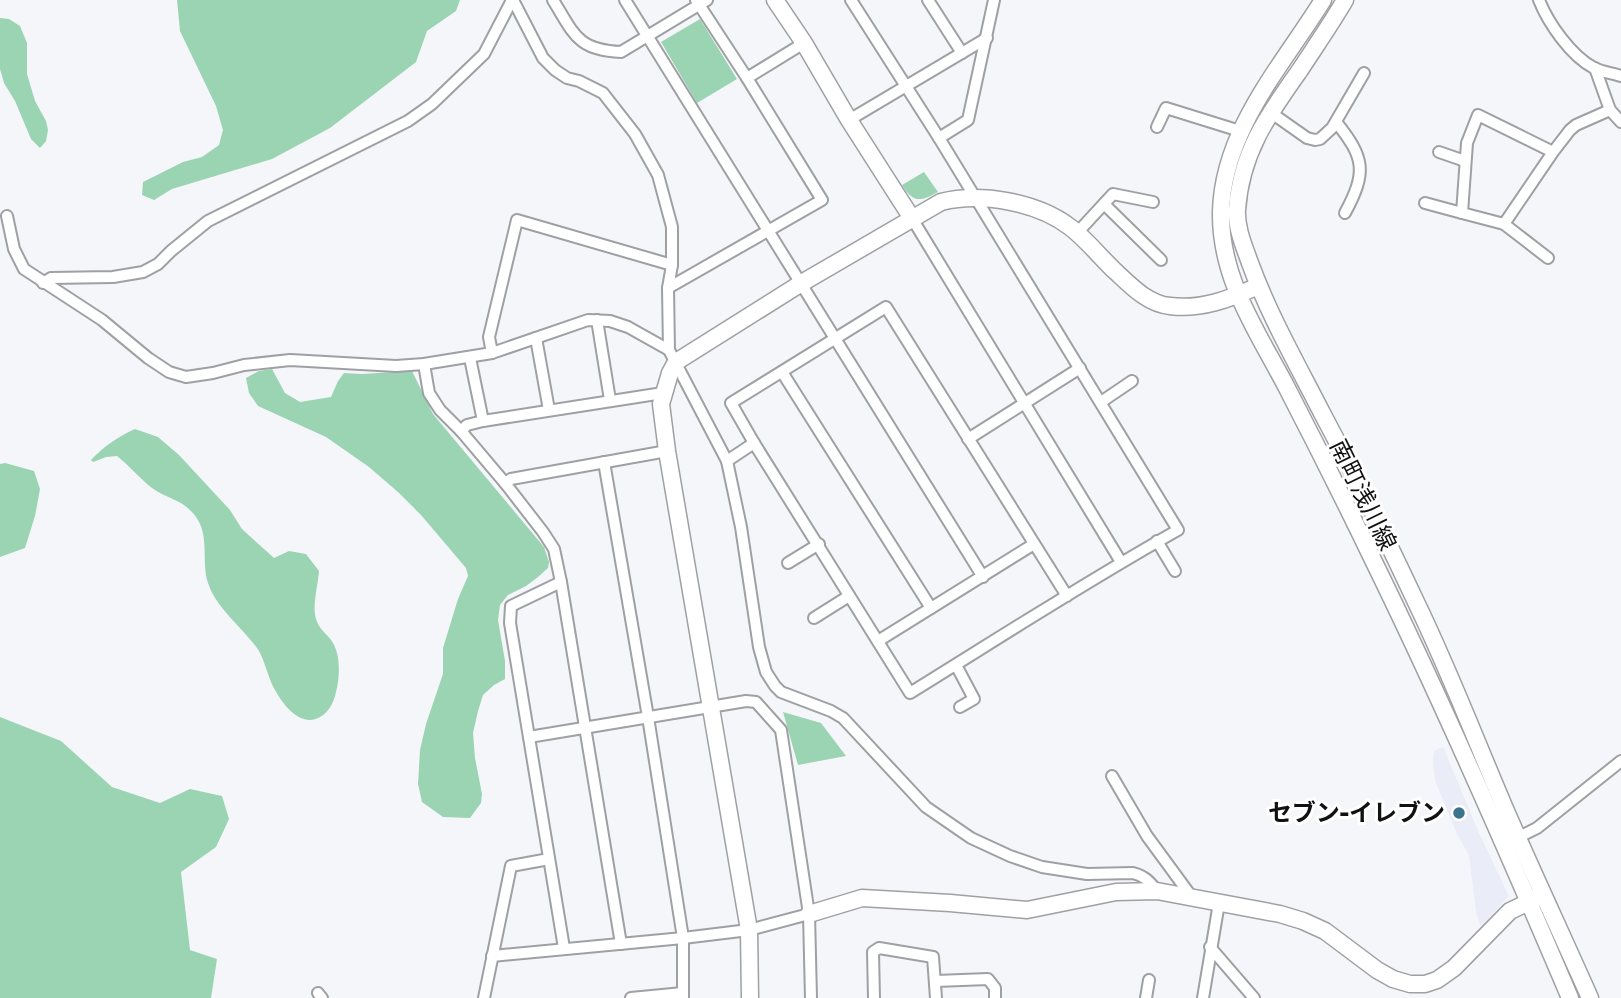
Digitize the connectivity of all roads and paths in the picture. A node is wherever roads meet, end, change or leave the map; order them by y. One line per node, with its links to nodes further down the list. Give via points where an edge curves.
1 (513, 0): 45 (street, via 555,71 603,93 635,134 659,175 672,227); 46 (street, via 484,54 408,121 208,221 143,272 51,278)
2 (553, 0): 12 (street, via 585,45 621,52)
3 (625, 0): 12 (street)
4 (775, 0): 14 (street)
5 (851, 0): 20 (street)
6 (928, 0): 15 (street)
7 (994, 0): 13 (street)
8 (1322, 0): 27 (street, 南町浅川線)
9 (1345, 0): 22 (street, 南町浅川線)
10 (1539, 0): 16 (street, via 1558,33 1579,58)
11 (700, 2): 12 (street); 19 (street)
12 (647, 36): 41 (street)
13 (987, 38): 15 (street); 28 (street, via 968,120)
14 (804, 43): 19 (street); 23 (street)
15 (962, 53): 20 (street)
16 (1595, 68): 18 (street); 21 (street)
17 (1364, 73): 24 (street)
18 (1621, 76)
19 (747, 78): 41 (street, via 822,200)
20 (906, 87): 23 (street); 28 (street)
21 (1611, 110): 25 (street); 30 (street, via 1576,125)
22 (1270, 111): 24 (street, via 1315,140); 48 (street, 南町浅川線, via 1248,158 1237,212)
23 (849, 121): 39 (street)
24 (1336, 122): 36 (street, via 1350,139 1361,174)
25 (1621, 122)
26 (1157, 127): 27 (street, via 1166,108)
27 (1240, 131): 50 (street, 南町浅川線, via 1221,209 1225,258)
28 (939, 138): 32 (street)
29 (1439, 152): 31 (street)
30 (1553, 152): 31 (street, via 1479,115); 40 (street)
31 (1465, 161): 37 (street)
32 (976, 198): 39 (street, via 941,202); 42 (street, via 1014,202 1051,215); 58 (street)
33 (1153, 202): 35 (street, via 1113,194)
34 (1425, 202): 37 (street)
35 (1104, 204): 42 (street); 44 (street)
36 (1345, 213)
37 (1462, 213): 40 (street)
38 (7, 216): 46 (street, via 23,269)
39 (913, 220): 47 (street); 64 (street)
40 (1504, 225): 43 (street)
41 (767, 230): 47 (street); 49 (street)
42 (1077, 233): 50 (street, via 1132,287 1158,303 1190,306)
43 (1548, 258)
44 (1161, 260)
45 (673, 265): 49 (street); 54 (street, via 517,220 488,337)
46 (43, 283): 57 (street, via 102,320 169,372 186,377 290,360)
47 (800, 284): 53 (street); 55 (street)
48 (1258, 286): 50 (street); 95 (street, 南町浅川線, via 1416,602)
49 (668, 288): 55 (street)
50 (1237, 295): 100 (street, 南町浅川線, via 1414,644)
51 (597, 320): 52 (street); 55 (street, via 628,327); 62 (street)
52 (536, 338): 54 (street); 65 (street)
53 (834, 339): 59 (street); 68 (street, via 886,307); 80 (street)
54 (492, 353): 56 (street)
55 (673, 356): 61 (street); 71 (street)
56 (470, 358): 57 (street); 66 (street)
57 (424, 364): 67 (street, via 429,393)
58 (1080, 368): 63 (street); 64 (street)
59 (782, 372): 69 (street, via 731,403); 84 (street)
60 (1132, 381): 63 (street)
61 (663, 393): 62 (street); 70 (street, via 660,404)
62 (610, 400): 65 (street)
63 (1101, 402): 74 (street, via 1178,530)
64 (1023, 403): 68 (street); 77 (street)
65 (549, 410): 66 (street)
66 (483, 421): 67 (street)
67 (461, 431): 73 (street)
68 (968, 439): 76 (street)
69 (754, 443): 71 (street); 75 (street)
70 (667, 451): 72 (street); 88 (street)
71 (727, 461): 97 (street, via 759,646 766,672 781,692 843,719 926,807 971,838 1042,867 1087,874 1139,874)
72 (604, 462): 73 (street); 90 (street)
73 (505, 483): 81 (street, via 554,549)
74 (1157, 541): 77 (street); 79 (street)
75 (819, 544): 78 (street); 82 (street)
76 (1034, 544): 80 (street); 83 (street)
77 (1121, 562): 83 (street)
78 (788, 563)
79 (1175, 571)
80 (983, 577): 84 (street)
81 (561, 582): 91 (street); 92 (street, via 511,606)
82 (849, 596): 85 (street); 86 (street)
83 (1067, 596): 87 (street)
84 (931, 608): 86 (street)
85 (814, 618)
86 (878, 641): 87 (street, via 910,693)
87 (956, 665): 89 (street, via 974,699)
88 (711, 707): 90 (street); 102 (street, via 756,702 781,730); 103 (street)
89 (960, 707)
90 (648, 718): 91 (street); 104 (street)
91 (584, 727): 92 (street); 105 (street)
92 (529, 737): 96 (street)
93 (1621, 761): 95 (street, via 1537,828)
94 (1112, 776): 99 (street)
95 (1519, 837): 98 (street, 南町浅川線)
96 (550, 859): 107 (street); 108 (street, via 511,866)
97 (1157, 891): 99 (street); 102 (street, via 1116,892 1027,910 862,898)
98 (1545, 895): 100 (street); 123 (street, 南町浅川線)
99 (1191, 897): 101 (street)
100 (1530, 902): 101 (street, via 1510,911 1454,968 1425,984 1392,979 1325,931 1303,921); 122 (street, 南町浅川線)
101 (1219, 903): 106 (street)
102 (809, 914): 103 (street); 115 (street)
103 (749, 930): 104 (street); 114 (street)
104 (682, 938): 105 (street); 111 (street)
105 (621, 944): 107 (street)
106 (1210, 947): 120 (street); 121 (street)
107 (564, 948): 108 (street)
108 (492, 956): 112 (street)
109 (1149, 980): 119 (street)
110 (936, 981): 116 (street, via 933,957 879,948 873,952); 117 (street); 118 (street, via 988,979)
111 (683, 995): 113 (street)
112 (484, 998)
113 (631, 998)
114 (750, 998)
115 (811, 998)
116 (874, 998)
117 (936, 998)
118 (995, 998)
119 (1146, 998)
120 (1203, 998)
121 (1254, 998)
122 (1570, 998)
123 (1590, 998)

